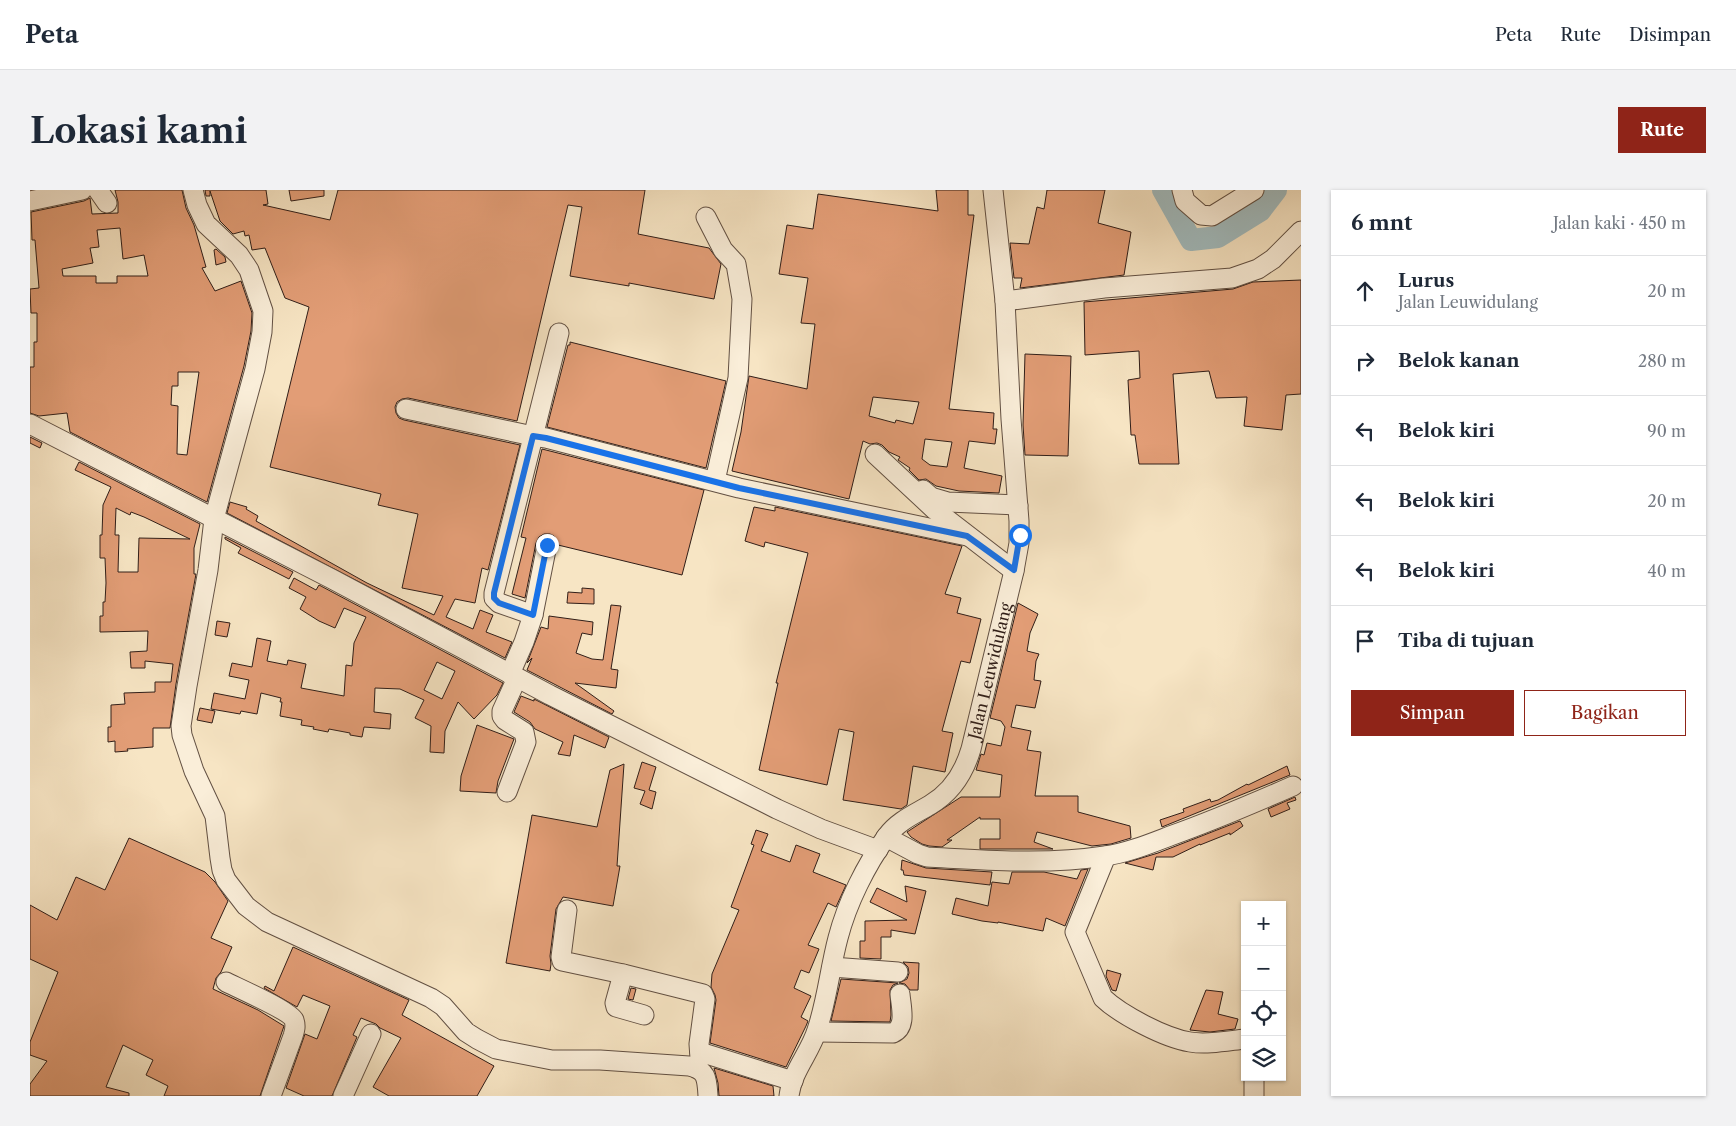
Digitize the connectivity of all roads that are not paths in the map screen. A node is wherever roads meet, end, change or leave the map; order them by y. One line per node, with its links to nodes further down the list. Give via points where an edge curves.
1 (82, 190): 6 (street)
2 (193, 190): 18 (street, via 206,224 239,254 249,270 263,311 255,369)
3 (993, 190): 9 (street, Jalan Leuwidulang)
4 (1182, 190): 5 (street, via 1184,201 1201,216 1212,216)
5 (1254, 190)
6 (30, 202)
7 (706, 217): 15 (street, via 723,250 736,264 742,299 738,378)
8 (1301, 231): 9 (street, via 1273,259 1258,269 1232,278 1104,288)
9 (1005, 301): 17 (street, Jalan Leuwidulang)
10 (559, 333): 13 (street)
11 (406, 409): 13 (street)
12 (30, 424): 18 (street)
13 (533, 436): 15 (street); 22 (street, via 494,598 499,603)
14 (875, 454): 19 (street)
15 (715, 481): 19 (street)
16 (923, 490): 17 (street, via 931,497 948,502)
17 (1018, 505): 21 (street, Jalan Leuwidulang, via 1020,535)
18 (222, 523): 23 (street); 38 (street, via 208,570 181,726 194,772 215,816 222,870 246,906 267,922 431,998 443,1006 466,1032 496,1049 552,1060 683,1065)
19 (967, 536): 21 (street)
20 (547, 545): 22 (street)
21 (1014, 570): 26 (street, Jalan Leuwidulang, via 964,770 942,797 908,817 891,831)
22 (533, 615): 23 (street)
23 (513, 676): 25 (street, via 502,716 524,732 526,742); 26 (street, via 777,809 821,829)
24 (1293, 786): 27 (street, via 1220,818)
25 (507, 792)
26 (882, 844): 27 (street, via 927,857 1004,861); 29 (street, Jalan Leuwidulang, via 847,909)
27 (1106, 856): 37 (street, via 1075,932 1103,998 1152,1029 1176,1039 1192,1042)
28 (566, 910): 31 (street, via 562,961)
29 (832, 967): 30 (street); 35 (street, Jalan Leuwidulang)
30 (898, 972)
31 (623, 974): 34 (street, via 616,1007); 38 (street, via 703,994)
32 (226, 982): 41 (street, via 286,1013 295,1021 296,1027)
33 (900, 994): 35 (street, via 901,1028 898,1031)
34 (644, 1015)
35 (817, 1032): 40 (street, Jalan Leuwidulang)
36 (371, 1034): 42 (street)
37 (1241, 1039)
38 (698, 1060): 40 (street); 43 (street)
39 (1254, 1081): 44 (street)
40 (791, 1088)
41 (271, 1096)
42 (343, 1096)
43 (708, 1096)
44 (1254, 1096)

